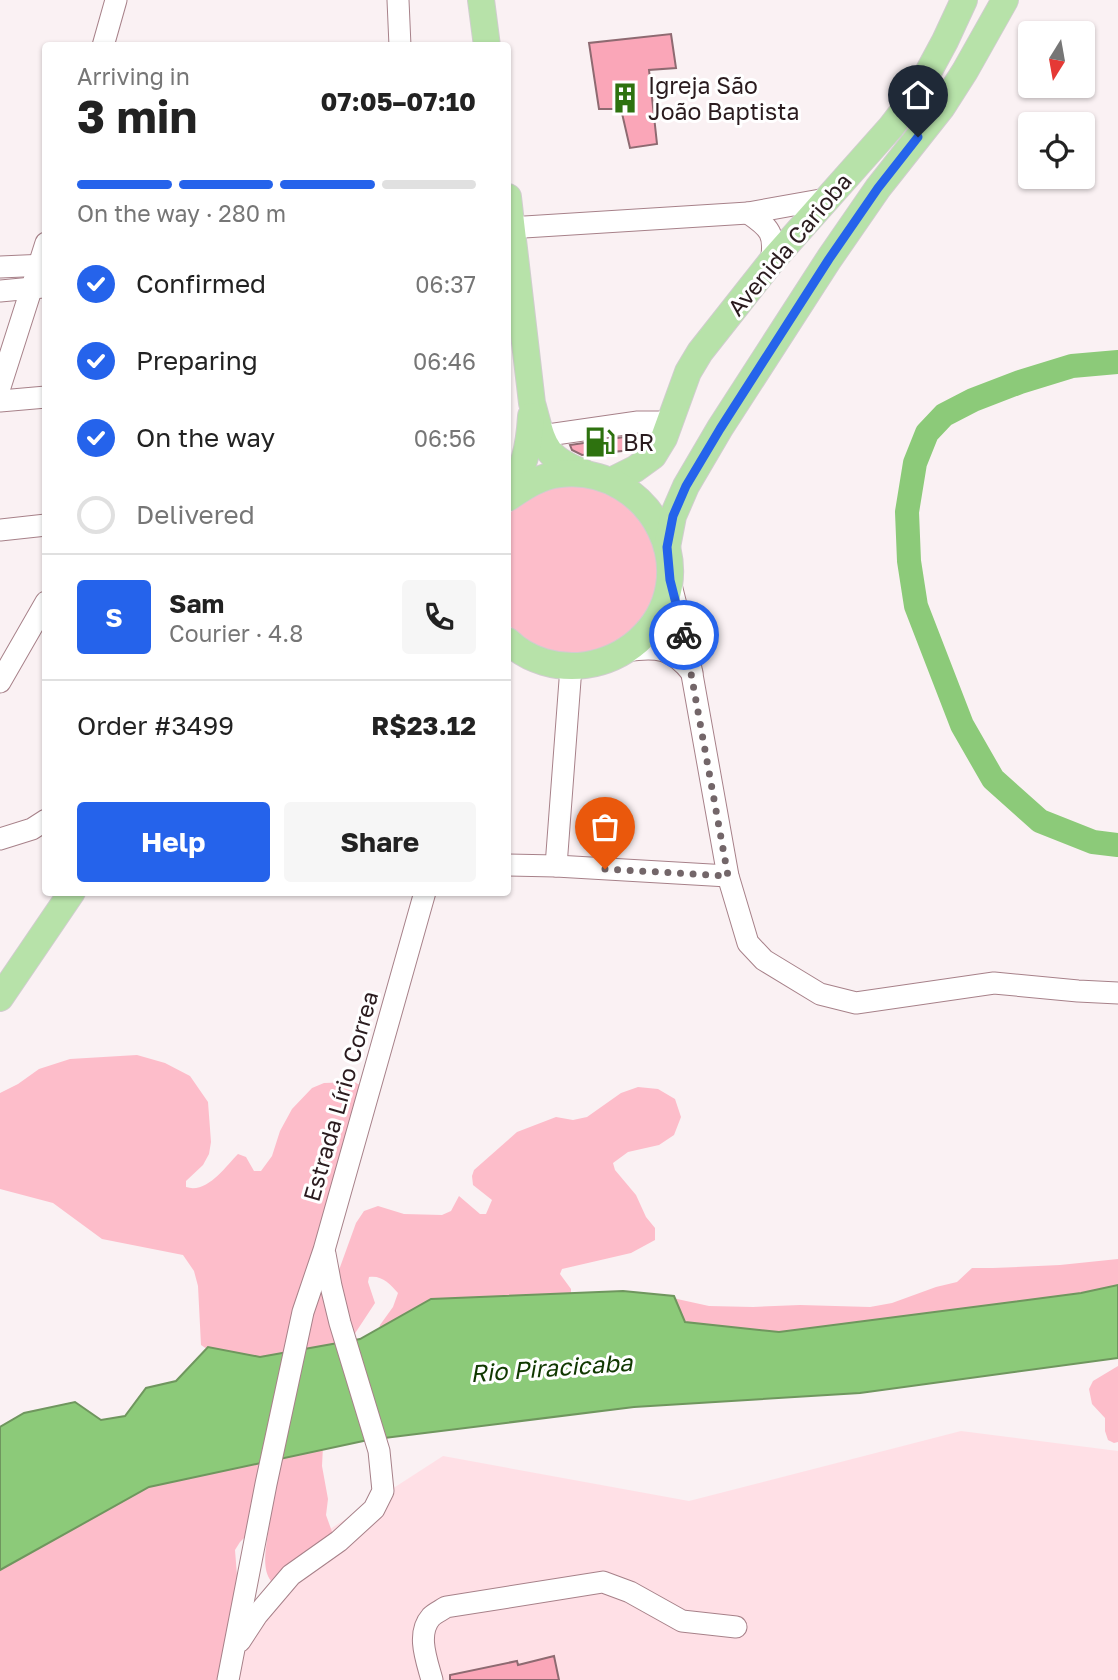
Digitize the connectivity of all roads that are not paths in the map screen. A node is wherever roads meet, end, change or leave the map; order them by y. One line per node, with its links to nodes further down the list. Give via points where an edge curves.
1 (116, 0): 6 (street)
2 (398, 0): 7 (street)
3 (481, 0): 8 (main road)
4 (964, 0): 9 (main road, Avenida Carioba, via 917,93)
5 (1005, 0): 29 (main road, Avenida Carioba, via 942,107 829,259 720,429 686,486)
6 (104, 42)
7 (400, 42)
8 (486, 42)
9 (826, 199): 10 (street); 13 (main road, Avenida Carioba)
10 (748, 213): 11 (street); 13 (street, via 772,235)
11 (511, 228)
12 (511, 236): 21 (main road)
13 (771, 261): 22 (main road, Avenida Carioba, via 700,352)
14 (42, 266): 15 (street); 16 (street)
15 (0, 267)
16 (39, 288): 17 (street); 18 (street)
17 (0, 291)
18 (0, 387)
19 (42, 397): 20 (street)
20 (0, 401)
21 (532, 403): 23 (main road); 25 (main road, via 526,457)
22 (670, 422): 23 (street); 24 (main road, Avenida Carioba, via 653,456 635,469)
23 (541, 436): 24 (main road, via 551,455 566,466)
24 (600, 478): 26 (main road, via 559,474); 29 (main road, via 636,497 656,519)
25 (511, 492)
26 (511, 495)
27 (42, 525): 28 (street)
28 (0, 530)
29 (667, 547): 30 (main road)
30 (670, 580): 33 (main road, via 662,608 647,632); 35 (street)
31 (42, 609): 36 (street)
32 (511, 643): 34 (main road, via 530,657)
33 (626, 651): 34 (main road, via 600,663); 35 (street, via 651,649 673,654)
34 (572, 667): 40 (street)
35 (692, 673): 41 (street)
36 (0, 682)
37 (42, 823): 38 (street)
38 (0, 839)
39 (511, 865): 40 (street)
40 (556, 866): 41 (street)
41 (728, 876): 44 (street, via 748,943 764,960 820,994 856,1003 994,983)
42 (69, 896): 45 (main road)
43 (424, 896): 46 (street, Estrada Lírio Correa)
44 (1118, 993)
45 (0, 998)
46 (324, 1250): 48 (street, Estrada Lírio Correa, via 303,1312); 48 (street, via 340,1323 379,1451 383,1490 374,1509 291,1575)
47 (736, 1627): 50 (street, via 682,1621 603,1582 446,1607 430,1618 424,1632)
48 (234, 1651): 49 (street, Estrada Lírio Correa)
49 (228, 1680)
50 (432, 1680)

